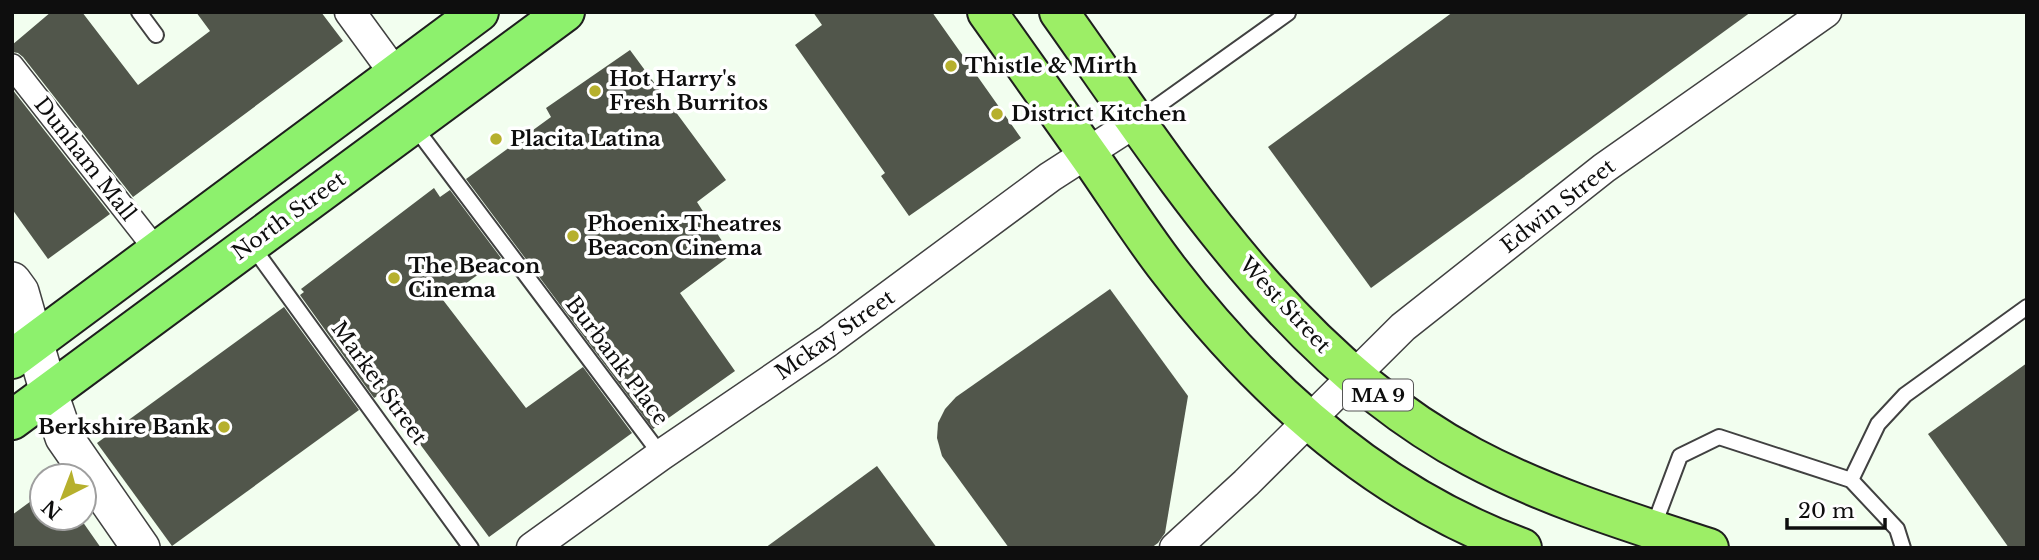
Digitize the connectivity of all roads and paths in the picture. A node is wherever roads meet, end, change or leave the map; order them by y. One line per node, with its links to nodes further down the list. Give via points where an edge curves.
1 (139, 12): 9 (lane)
2 (350, 12): 11 (street)
3 (479, 12): 11 (main road)
4 (565, 12): 13 (main road, North Street)
5 (987, 12): 14 (highway, MA 9)
6 (1059, 12): 12 (highway, West Street / MA 9)
7 (1826, 12): 20 (street, Edwin Street, via 1604,168 1404,327)
8 (1288, 13): 12 (lane)
9 (156, 35)
10 (12, 66): 16 (street, Dunham Mall)
11 (396, 75): 16 (main road)
12 (1137, 121): 14 (street, Mckay Street); 20 (highway, West Street / MA 9, via 1257,277)
13 (413, 125): 15 (main road, North Street); 24 (lane, Burbank Place)
14 (1087, 153): 23 (highway, MA 9, via 1199,308); 24 (street, Mckay Street)
15 (251, 244): 21 (main road, North Street); 28 (lane, Market Street)
16 (158, 252): 19 (main road)
17 (12, 281): 19 (street, via 20,292)
18 (2027, 307): 25 (lane, via 1905,395 1878,424)
19 (24, 351): 21 (street)
20 (1354, 376): 23 (street, Edwin Street); 26 (highway, West Street / MA 9, via 1408,418 1471,457 1537,488)
21 (49, 393): 22 (main road, North Street); 27 (street, via 64,437)
22 (12, 420)
23 (1309, 422): 30 (street, Edwin Street); 31 (highway, MA 9, via 1416,497)
24 (662, 455): 29 (street, Mckay Street)
25 (1851, 480): 26 (lane, via 1719,437 1681,456); 33 (lane, via 1897,529)
26 (1653, 529): 32 (highway, West Street / MA 9)
27 (141, 548)
28 (471, 548)
29 (532, 548)
30 (1175, 548)
31 (1522, 548)
32 (1709, 548)
33 (1903, 548)

